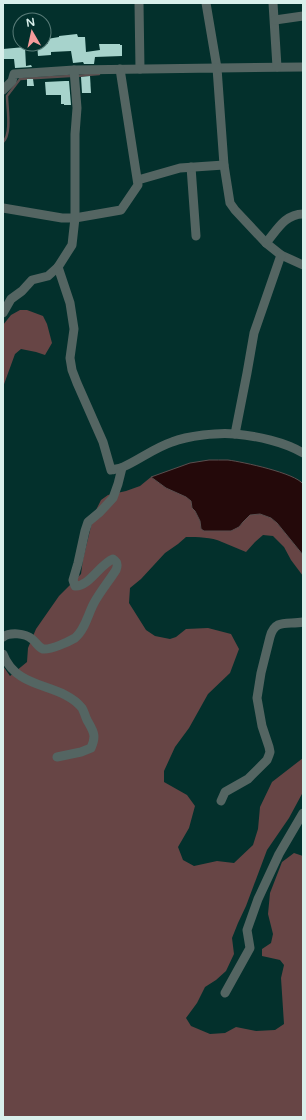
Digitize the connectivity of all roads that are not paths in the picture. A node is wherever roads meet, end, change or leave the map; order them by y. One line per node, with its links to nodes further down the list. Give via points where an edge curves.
1 (139, 3): 10 (street)
2 (206, 3): 8 (street)
3 (273, 3): 5 (street)
4 (303, 16): 5 (street)
5 (275, 20): 6 (street)
6 (277, 67): 7 (street); 8 (street)
7 (303, 67)
8 (217, 68): 10 (street); 13 (street)
9 (120, 69): 10 (street); 11 (street); 15 (street)
10 (140, 69)
11 (74, 70): 12 (street, via 14,74 12,81); 18 (street, via 77,108)
12 (3, 90)
13 (224, 165): 14 (street); 20 (street, via 230,203)
14 (191, 167): 15 (street); 19 (street)
15 (138, 180): 18 (street, via 121,210)
16 (3, 208): 18 (street, via 44,216)
17 (303, 214): 20 (street, via 285,220)
18 (75, 218): 23 (street, via 72,245)
19 (196, 236)
20 (266, 243): 21 (street)
21 (281, 255): 22 (street); 25 (street, via 254,333)
22 (303, 265)
23 (58, 267): 24 (street, via 48,276 32,280 11,299); 27 (street, via 70,303 74,329 70,358 72,370 103,442 111,470)
24 (3, 313)
25 (235, 434): 26 (street, via 277,442); 27 (street, via 213,434 172,442)
26 (303, 453)
27 (122, 468): 29 (street, via 113,498 88,522 85,531 73,580 75,586 85,583 108,561 113,559 118,565 93,605 80,632 75,638 49,649 39,647 31,637 24,635 12,633)
28 (303, 622): 32 (street, via 277,625 272,631 261,673 257,698 270,752 267,760 248,779 225,792)
29 (3, 637)
30 (3, 654): 31 (street, via 11,669 24,678 65,695 83,709 93,730 94,740 91,748)
31 (57, 757)
32 (221, 801)
33 (303, 813): 34 (street, via 279,854 258,898 247,930 250,948)
34 (225, 992)

